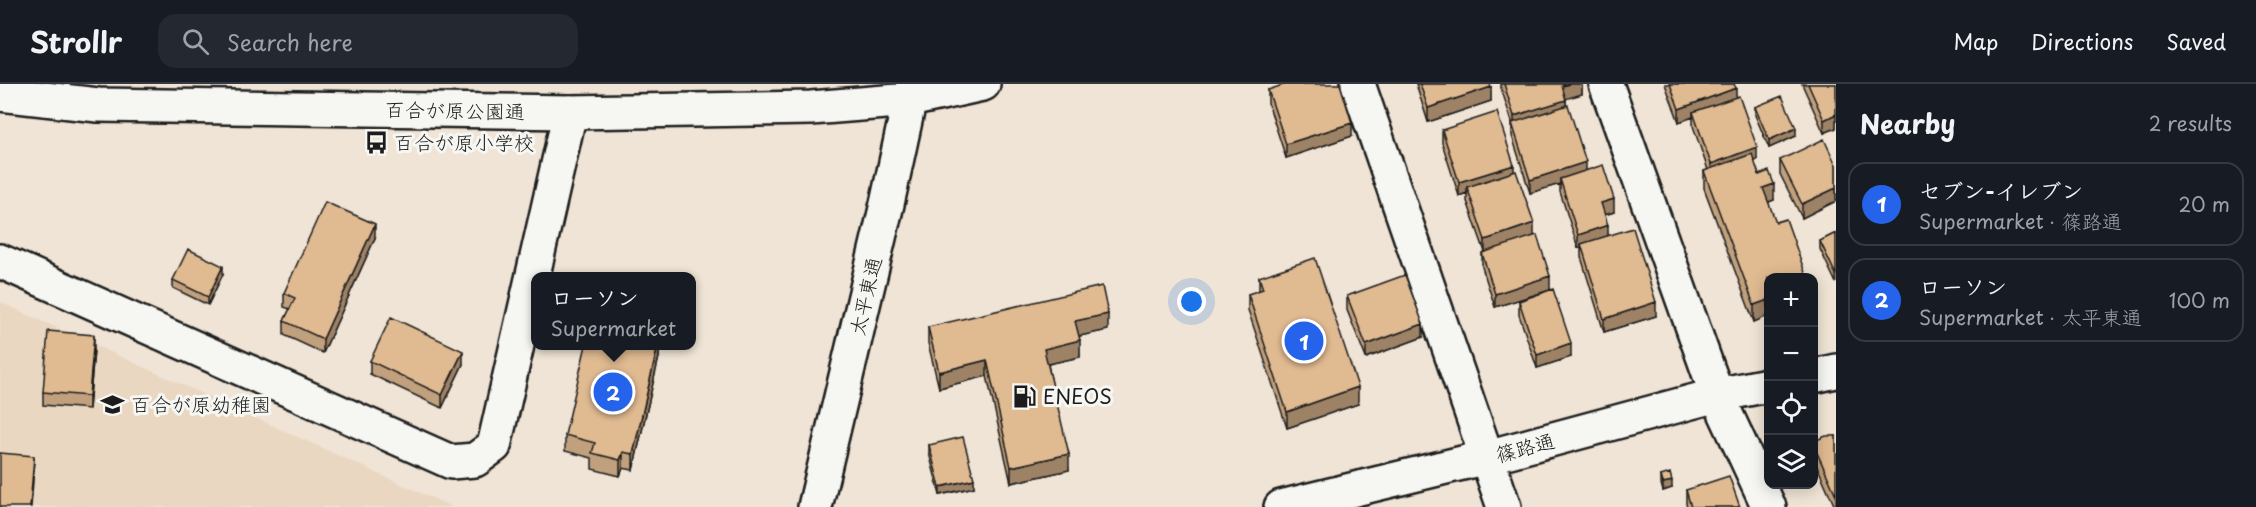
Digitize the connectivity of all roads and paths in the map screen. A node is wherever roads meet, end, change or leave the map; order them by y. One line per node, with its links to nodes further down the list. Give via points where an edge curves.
1 (983, 84): 4 (street, 百合が原公園通)
2 (1358, 84): 15 (street)
3 (1606, 84): 14 (street)
4 (912, 92): 7 (street, 百合が原公園通, via 811,108); 16 (street, 太平東通)
5 (0, 94): 6 (street, 百合が原公園通)
6 (99, 94): 7 (street, 百合が原公園通)
7 (570, 112): 9 (street)
8 (0, 261): 10 (street, via 451,462 475,460 494,446)
9 (534, 272)
10 (531, 283)
11 (1836, 372): 12 (street)
12 (1818, 375)
13 (1764, 386): 14 (street, 篠路通)
14 (1717, 395): 15 (street, 篠路通); 19 (street)
15 (1487, 457): 17 (street, 篠路通); 18 (street)
16 (815, 507)
17 (1281, 507)
18 (1504, 507)
19 (1769, 507)

